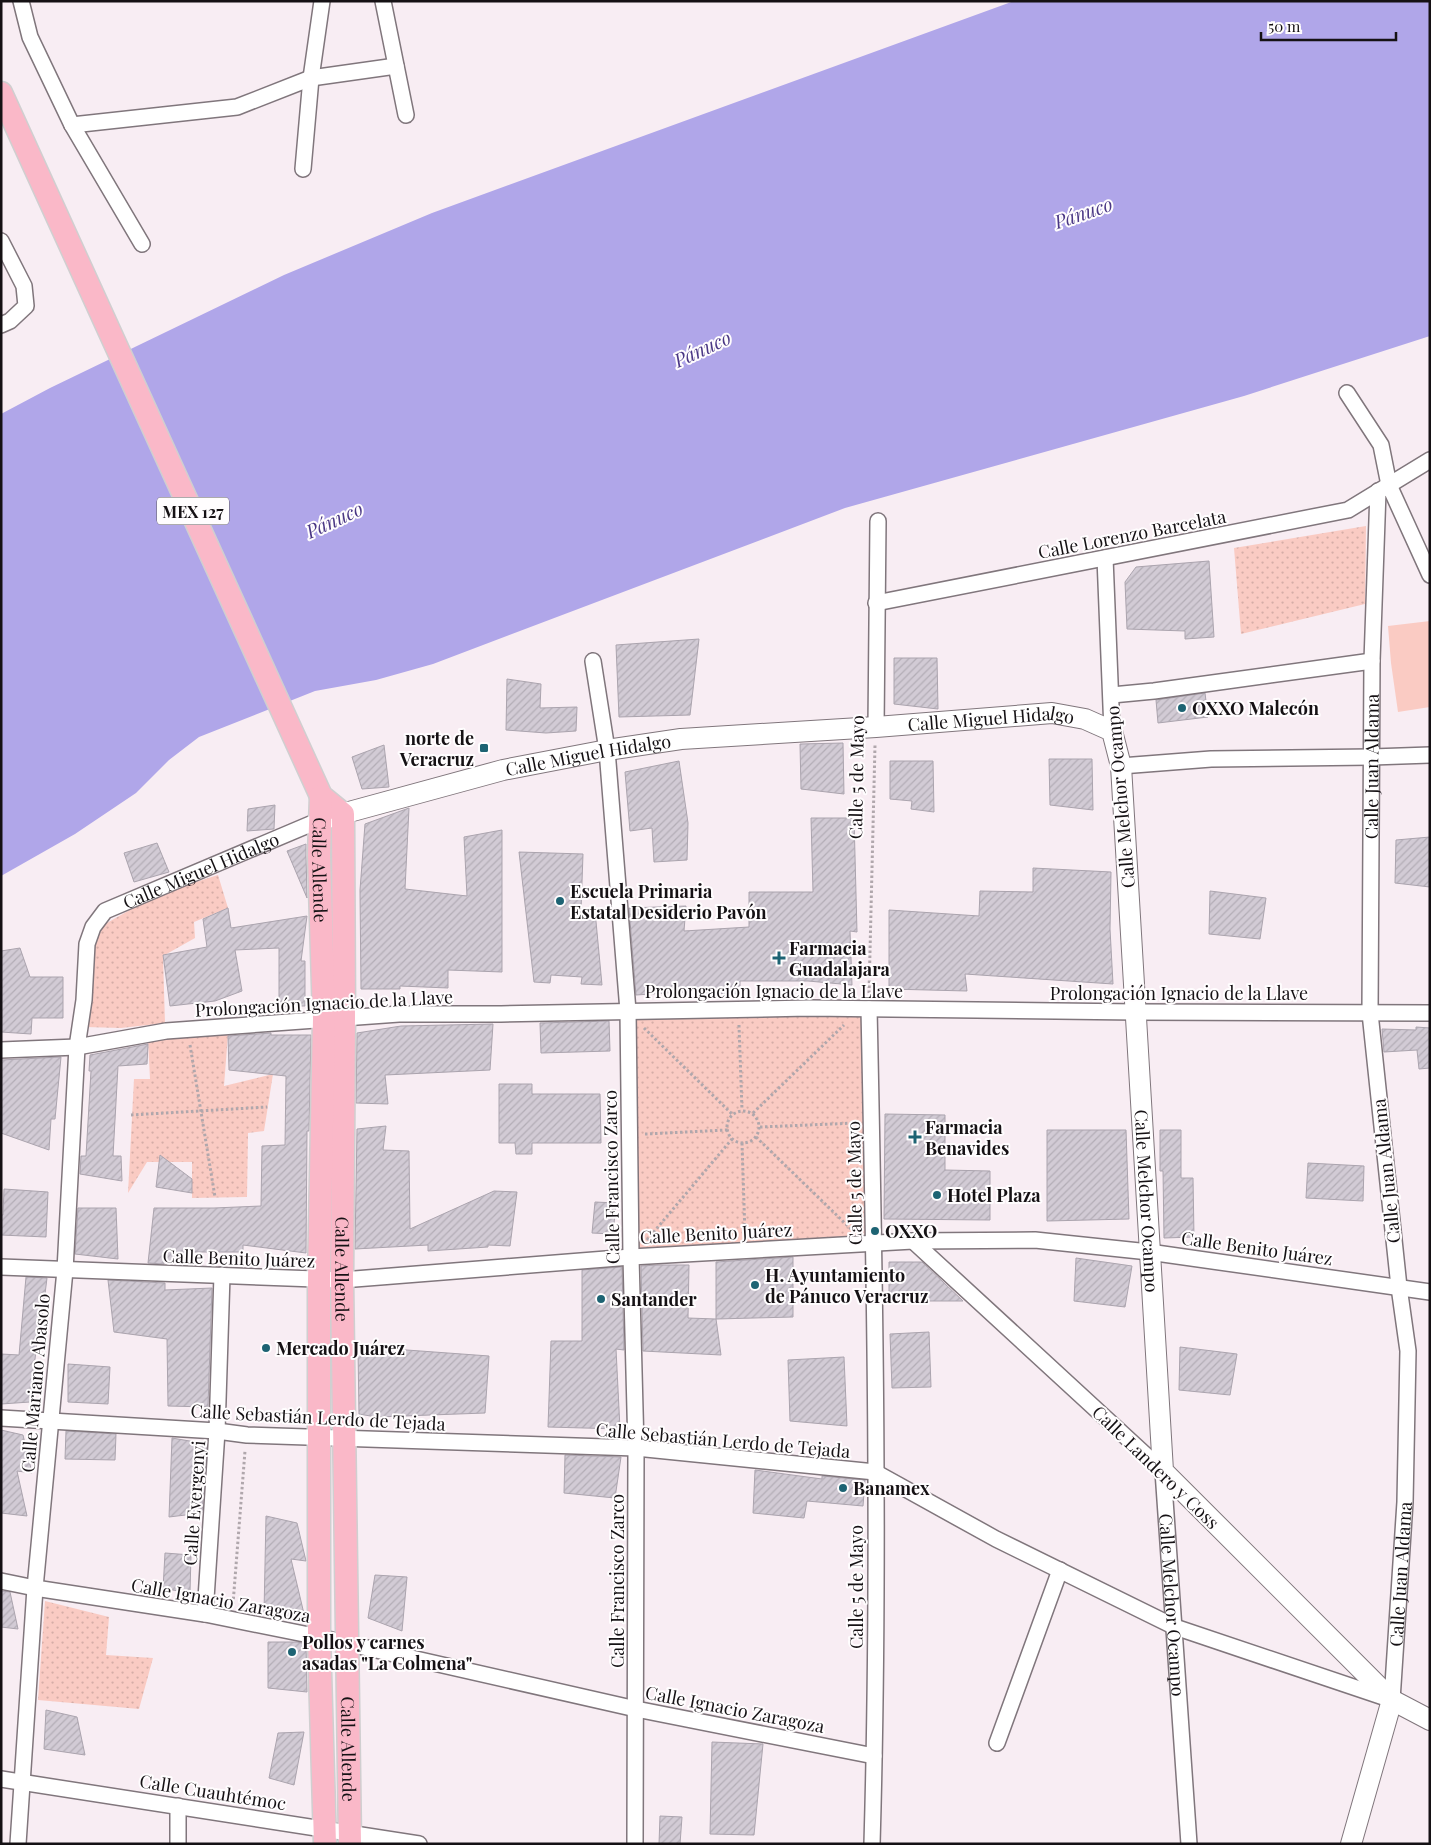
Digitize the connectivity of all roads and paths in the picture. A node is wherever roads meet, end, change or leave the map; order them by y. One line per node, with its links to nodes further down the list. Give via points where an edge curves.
1 (21, 1): 8 (street, via 30,36)
2 (322, 1): 5 (street)
3 (383, 1): 4 (street)
4 (396, 66): 5 (street); 7 (street)
5 (311, 78): 8 (street, via 237,107); 9 (street)
6 (1, 94): 29 (main road, Calle Allende / MEX 127)
7 (406, 115)
8 (72, 126): 11 (street)
9 (303, 169)
10 (1, 241): 12 (street, via 24,286 26,306)
11 (142, 244)
12 (1, 325)
13 (1347, 393): 15 (street, via 1381,445)
14 (1430, 460): 15 (street, Calle Lorenzo Barcelata)
15 (1384, 488): 17 (street, Calle Lorenzo Barcelata, via 1348,510); 18 (street); 21 (street, Calle Juan Aldama)
16 (878, 521): 19 (street, Calle 5 de Mayo)
17 (1105, 558): 19 (street, Calle Lorenzo Barcelata); 22 (street, Calle Melchor Ocampo)
18 (1430, 575)
19 (876, 603): 23 (street, Calle 5 de Mayo)
20 (594, 661): 25 (street, Calle Francisco Zarco)
21 (1372, 661): 22 (street); 27 (street, Calle Juan Aldama)
22 (1112, 695): 24 (street, Calle Melchor Ocampo)
23 (876, 727): 24 (street, Calle Miguel Hidalgo, via 1052,713 1084,719); 25 (street, Calle Miguel Hidalgo, via 681,739); 33 (path, Calle 5 de Mayo)
24 (1112, 731): 28 (street, Calle Melchor Ocampo)
25 (607, 750): 30 (street, Calle Miguel Hidalgo, via 503,770); 34 (street, Calle Francisco Zarco)
26 (1430, 755): 27 (street)
27 (1372, 757): 28 (street, via 1211,759); 36 (street, Calle Juan Aldama)
28 (1121, 766): 35 (street, Calle Melchor Ocampo)
29 (321, 796): 30 (main road, Calle Allende / MEX 127); 31 (main road, Calle Allende / MEX 127)
30 (343, 814): 31 (street, Calle Miguel Hidalgo); 38 (main road, Calle Allende / MEX 127)
31 (320, 820): 32 (street, Calle Miguel Hidalgo, via 105,911); 38 (main road, Calle Allende / MEX 127, via 319,855)
32 (93, 927): 43 (street, Calle Mariano Abasolo, via 88,944)
33 (869, 1009): 34 (street, Prolongación Ignacio de la Llave); 35 (street, Prolongación Ignacio de la Llave); 63 (street, Calle 5 de Mayo)
34 (628, 1011): 38 (street, Prolongación Ignacio de la Llave); 67 (street, Calle Francisco Zarco)
35 (1136, 1012): 36 (street, Prolongación Ignacio de la Llave); 66 (street, Calle Melchor Ocampo)
36 (1370, 1013): 37 (street, Prolongación Ignacio de la Llave); 73 (street, Calle Juan Aldama)
37 (1430, 1013)
38 (334, 1018): 43 (street, Prolongación Ignacio de la Llave, via 166,1031); 71 (main road, Calle Allende / MEX 127); 72 (main road, Calle Allende / MEX 127)
39 (847, 1021): 48 (path)
40 (739, 1024): 46 (path)
41 (642, 1025): 49 (path)
42 (189, 1037): 47 (path)
43 (77, 1047): 44 (street, Prolongación Ignacio de la Llave); 69 (street, Calle Mariano Abasolo)
44 (1, 1050)
45 (267, 1107): 47 (path)
46 (742, 1110): 48 (path); 49 (path)
47 (201, 1112): 51 (path); 58 (path)
48 (753, 1113): 52 (path)
49 (732, 1114): 53 (path)
50 (856, 1114): 52 (path, via 856,1123)
51 (131, 1115)
52 (760, 1127): 55 (path)
53 (727, 1130): 54 (path); 56 (path)
54 (639, 1135)
55 (756, 1137): 57 (path); 59 (path)
56 (732, 1139): 57 (path); 64 (path)
57 (742, 1143): 61 (path)
58 (215, 1198)
59 (851, 1230)
60 (643, 1234): 64 (path)
61 (746, 1241)
62 (913, 1241): 63 (street, Calle Benito Juárez); 66 (street, Calle Benito Juárez, via 1035,1240); 82 (street, Calle Landero y Coss)
63 (874, 1243): 67 (street, Calle Benito Juárez); 83 (street, Calle 5 de Mayo)
64 (644, 1244): 65 (path)
65 (653, 1244)
66 (1149, 1252): 73 (street, Calle Benito Juárez); 82 (street, Calle Melchor Ocampo)
67 (631, 1257): 72 (street, Calle Benito Juárez); 81 (street, Calle Francisco Zarco)
68 (1, 1268): 69 (street, Calle Benito Juárez)
69 (65, 1270): 70 (street, Calle Benito Juárez); 76 (street, Calle Mariano Abasolo)
70 (222, 1275): 71 (street, Calle Benito Juárez); 77 (street, Calle Evergenyi)
71 (319, 1280): 72 (street, Calle Benito Juárez); 79 (main road, Calle Allende / MEX 127)
72 (342, 1280): 80 (main road, Calle Allende / MEX 127)
73 (1398, 1287): 74 (street, Calle Benito Juárez); 92 (street, Calle Juan Aldama, via 1408,1361 1405,1502)
74 (1430, 1292)
75 (1, 1418): 76 (street, Calle Sebastián Lerdo de Tejada)
76 (50, 1421): 77 (street, Calle Sebastián Lerdo de Tejada); 86 (street, Calle Mariano Abasolo)
77 (218, 1431): 78 (street, Calle Sebastián Lerdo de Tejada); 87 (street, Calle Evergenyi)
78 (247, 1435): 79 (street, Calle Sebastián Lerdo de Tejada); 88 (path)
79 (318, 1439): 80 (street, Calle Sebastián Lerdo de Tejada); 90 (main road, Calle Allende / MEX 127)
80 (344, 1440): 81 (street, Calle Sebastián Lerdo de Tejada); 91 (main road, Calle Allende / MEX 127)
81 (636, 1448): 83 (street, Calle Sebastián Lerdo de Tejada); 93 (street, Calle Francisco Zarco)
82 (1163, 1471): 89 (street, Calle Melchor Ocampo); 92 (street, Calle Landero y Coss)
83 (875, 1472): 84 (street, Calle Sebastián Lerdo de Tejada, via 996,1539); 96 (street, Calle 5 de Mayo)
84 (1060, 1570): 89 (street, Calle Sebastián Lerdo de Tejada); 95 (street)
85 (1, 1581): 86 (street, Calle Ignacio Zaragoza)
86 (35, 1588): 87 (street, Calle Ignacio Zaragoza); 98 (street, Calle Mariano Abasolo)
87 (205, 1614): 88 (street, Calle Ignacio Zaragoza)
88 (232, 1620): 90 (street, Calle Ignacio Zaragoza)
89 (1175, 1626): 92 (street, Calle Sebastián Lerdo de Tejada); 107 (street, Calle Melchor Ocampo)
90 (319, 1637): 91 (street, Calle Ignacio Zaragoza); 100 (main road, Calle Allende / MEX 127)
91 (346, 1644): 93 (street, Calle Ignacio Zaragoza); 101 (main road, Calle Allende / MEX 127)
92 (1392, 1700): 94 (street, Calle Landero y Coss); 108 (street, Calle Juan Aldama)
93 (636, 1709): 96 (street, Calle Ignacio Zaragoza); 105 (street, Calle Francisco Zarco)
94 (1430, 1720)
95 (997, 1744)
96 (874, 1756): 106 (street, Calle 5 de Mayo)
97 (1, 1778): 98 (street, Calle Cuauhtémoc)
98 (23, 1781): 99 (street, Calle Cuauhtémoc); 102 (street, Calle Mariano Abasolo)
99 (178, 1806): 100 (street, Calle Cuauhtémoc); 103 (street)
100 (325, 1836): 101 (street, Calle Cuauhtémoc)
101 (350, 1839): 104 (street, Calle Cuauhtémoc)
102 (18, 1844)
103 (178, 1844)
104 (419, 1844)
105 (635, 1844)
106 (872, 1844)
107 (1189, 1844)
108 (1351, 1844)

